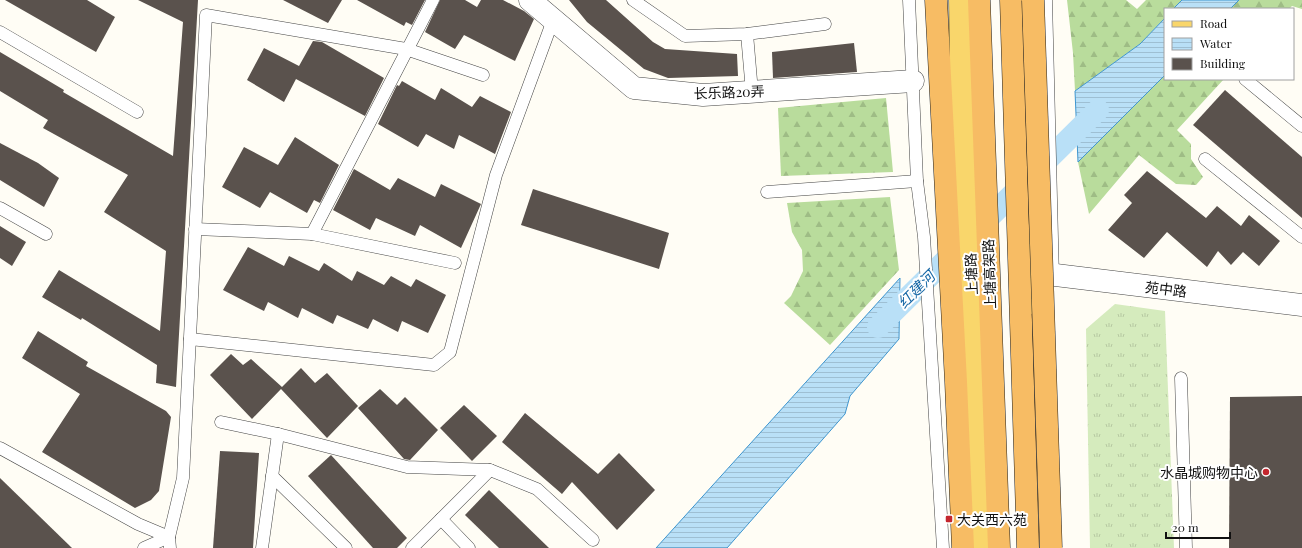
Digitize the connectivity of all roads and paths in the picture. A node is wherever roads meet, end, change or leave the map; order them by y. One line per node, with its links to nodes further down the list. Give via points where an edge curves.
1 (433, 0): 16 (lane)
2 (530, 0): 12 (street, 长乐路20弄)
3 (633, 0): 15 (lane, via 685,36)
4 (909, 0): 19 (lane)
5 (936, 0): 51 (highway)
6 (960, 0): 52 (main road, 上塘路, via 961,85)
7 (979, 0): 53 (highway, 上塘高架路)
8 (1010, 0): 54 (highway)
9 (1023, 0): 32 (main road)
10 (1033, 0): 56 (highway, bridge)
11 (1046, 0): 33 (lane)
12 (553, 20): 20 (street, 长乐路20弄, via 634,88 703,95); 35 (lane, via 496,175 450,352 434,365)
13 (825, 24): 15 (lane)
14 (0, 32): 21 (lane)
15 (747, 34): 20 (lane)
16 (406, 50): 17 (lane); 27 (lane, via 206,15); 29 (lane)
17 (483, 75)
18 (1246, 80): 22 (lane)
19 (913, 81): 20 (street, 长乐路20弄); 24 (lane)
20 (752, 92)
21 (137, 112)
22 (1302, 126)
23 (1205, 159): 30 (lane)
24 (917, 181): 25 (lane); 50 (lane, via 924,237)
25 (767, 192)
26 (0, 208): 28 (lane)
27 (195, 229): 29 (lane); 35 (lane)
28 (46, 234)
29 (312, 234): 31 (lane)
30 (1302, 237)
31 (455, 263)
32 (1031, 272): 33 (street, 苑中路); 55 (main road)
33 (1053, 275): 34 (street, 苑中路); 57 (lane)
34 (1302, 305)
35 (190, 339): 44 (lane, via 183,478)
36 (1181, 378): 58 (lane)
37 (222, 422): 38 (lane)
38 (278, 434): 40 (lane, via 407,467); 41 (lane)
39 (0, 448): 44 (lane)
40 (490, 470): 42 (lane); 43 (lane, via 537,489)
41 (272, 476): 46 (lane); 47 (lane)
42 (440, 520): 48 (lane); 49 (lane)
43 (593, 540)
44 (170, 542): 45 (lane)
45 (144, 548)
46 (262, 548)
47 (346, 548)
48 (412, 548)
49 (469, 548)
50 (943, 548)
51 (963, 548)
52 (982, 548)
53 (999, 548)
54 (1028, 548)
55 (1041, 548)
56 (1051, 548)
57 (1062, 548)
58 (1186, 548)

